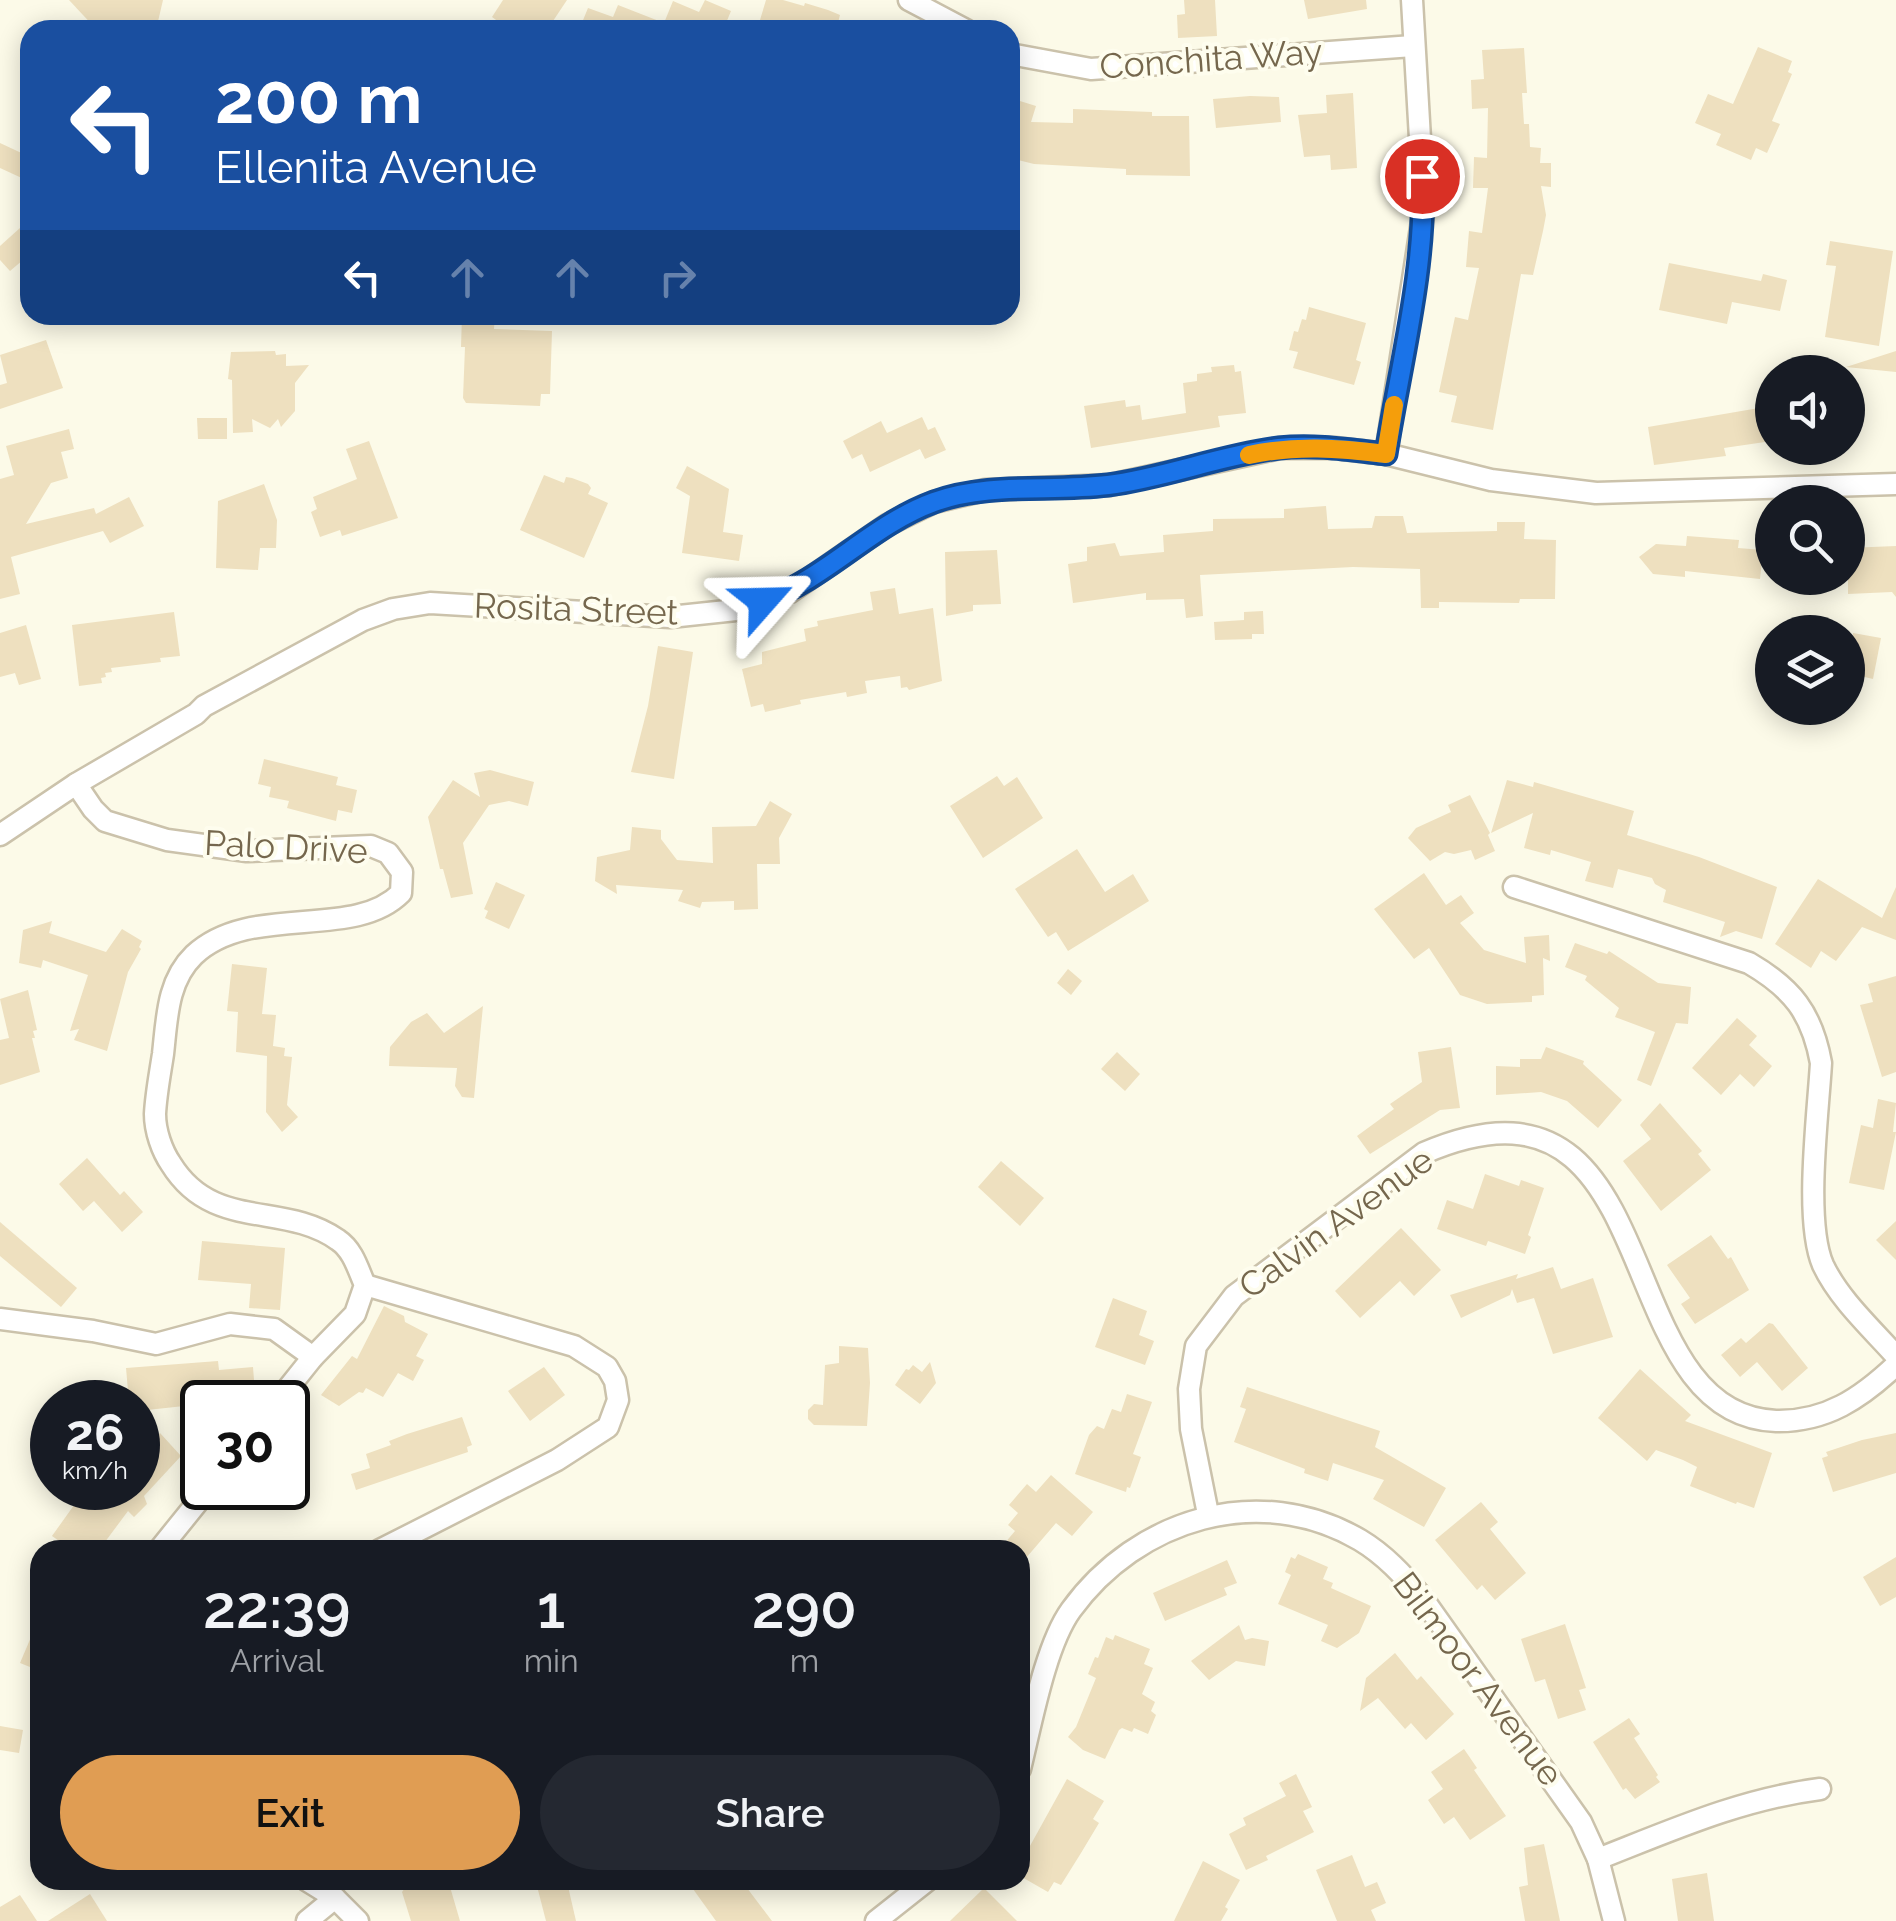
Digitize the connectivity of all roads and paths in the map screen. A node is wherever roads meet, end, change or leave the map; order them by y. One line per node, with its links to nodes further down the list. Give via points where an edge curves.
1 (909, 0): 3 (street)
2 (1412, 0): 4 (street)
3 (947, 20)
4 (1413, 46): 5 (street, Conchita Way, via 1091,69); 6 (street, via 1424,208)
5 (1020, 56)
6 (1386, 454): 7 (street, Rosita Street, via 1491,480 1596,493); 8 (street, Rosita Street, via 1280,448 1110,485 985,490 934,502 888,524 790,592 736,610 670,616 430,603 393,608 204,706)
7 (1896, 484)
8 (76, 784): 9 (street, Rosita Street); 11 (street, Palo Drive, via 105,821 166,840 247,851 371,846 388,853 402,872 400,893 387,907 232,934 194,955 170,991 155,1118 164,1153 200,1197 238,1213 314,1226 342,1242)
9 (0, 835)
10 (1514, 887): 13 (street, via 1750,963 1791,993 1816,1038 1821,1064 1813,1232 1838,1291)
11 (365, 1285): 14 (street, via 355,1314); 20 (street, via 574,1346 616,1381 618,1400 608,1427 514,1484)
12 (0, 1319): 14 (street, via 156,1344 230,1324 274,1329)
13 (1896, 1356)
14 (313, 1357): 16 (street)
15 (1896, 1364): 18 (street, Calvin Avenue, via 1837,1410 1799,1422 1760,1420 1729,1408 1682,1363 1610,1204 1586,1170 1560,1148 1525,1134 1459,1138 1424,1153 1218,1312 1196,1346 1188,1388)
16 (295, 1380)
17 (190, 1510): 19 (street)
18 (1208, 1514): 21 (street, via 1136,1548 1068,1613); 23 (street, Bilmoor Avenue, via 1273,1512 1314,1521 1359,1539 1394,1564 1564,1793)
19 (166, 1540)
20 (400, 1540)
21 (1030, 1729)
22 (1820, 1789): 23 (street, via 1725,1808)
23 (1598, 1859): 30 (street, Bilmoor Avenue)
24 (322, 1890): 26 (street)
25 (918, 1890): 27 (street)
26 (334, 1898): 28 (street); 29 (street)
27 (890, 1917)
28 (307, 1921)
29 (358, 1921)
30 (1614, 1921)

